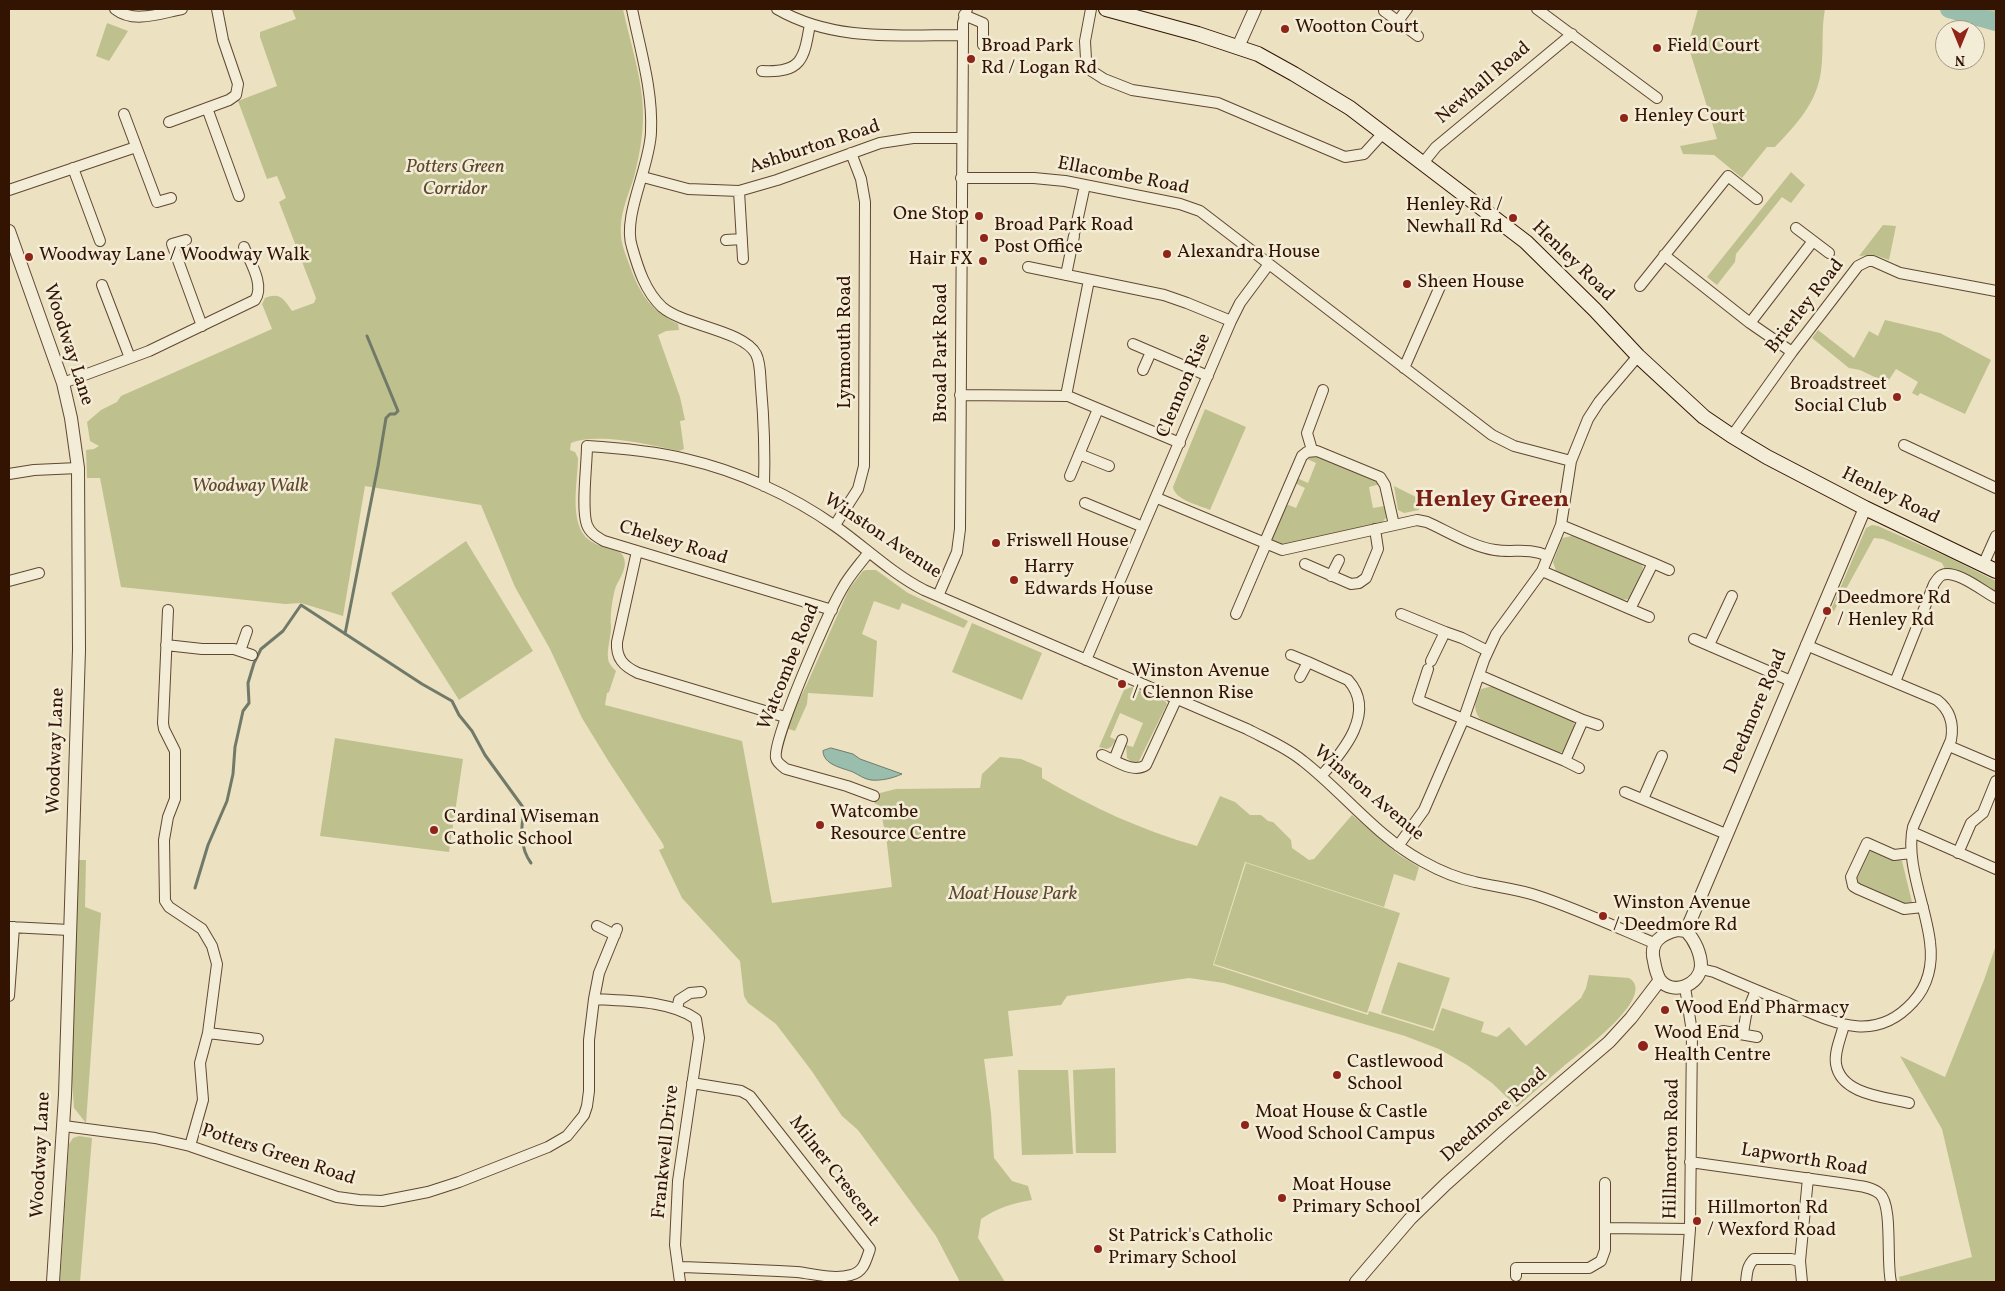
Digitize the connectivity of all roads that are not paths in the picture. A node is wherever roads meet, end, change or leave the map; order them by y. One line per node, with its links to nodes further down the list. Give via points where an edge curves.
1 (116, 9): 2 (street, via 136,17)
2 (182, 9)
3 (217, 9): 22 (street, via 238,89 229,100)
4 (632, 9): 31 (street, via 651,106 651,134)
5 (777, 9): 14 (street)
6 (1091, 9): 25 (street, via 1085,41 1086,59 1090,70 1104,79 1132,90 1218,103 1345,157 1364,154)
7 (1106, 9): 19 (main road, Henley Road)
8 (1255, 9): 19 (street)
9 (1407, 9): 13 (street)
10 (1537, 9): 15 (street)
11 (1384, 11): 13 (street)
12 (966, 12): 16 (street, Broad Park Road); 18 (street, Broad Park Road, via 983,23)
13 (1398, 21): 17 (street)
14 (810, 24): 16 (street, via 850,34); 20 (street, via 799,63 781,71)
15 (1572, 34): 21 (street); 29 (street, Newhall Road, via 1436,147)
16 (963, 35): 26 (street, Broad Park Road)
17 (1418, 36)
18 (983, 45)
19 (1238, 47): 25 (main road, Henley Road, via 1294,74 1350,108)
20 (762, 71)
21 (1657, 98)
22 (207, 108): 24 (street); 36 (street)
23 (124, 114): 27 (street)
24 (170, 122)
25 (1383, 133): 29 (main road, Henley Road)
26 (962, 138): 28 (street, Ashburton Road, via 896,140); 32 (street, Broad Park Road)
27 (136, 147): 30 (street); 37 (street, via 157,202)
28 (851, 153): 35 (street, Ashburton Road); 92 (street, Lynmouth Road, via 865,202 864,466 858,489)
29 (1423, 163): 64 (main road, Henley Road, via 1526,242)
30 (73, 168): 34 (street); 44 (street)
31 (643, 177): 35 (street, Ashburton Road, via 688,189); 85 (street, via 630,233 634,254 649,292 669,312 739,340 755,352 758,359 766,450)
32 (961, 178): 33 (street, Ellacombe Road, via 1034,178 1065,185); 71 (street, Broad Park Road)
33 (1085, 185): 50 (street, Ellacombe Road, via 1190,207); 52 (street)
34 (9, 190)
35 (739, 191): 41 (street, Ashburton Road)
36 (240, 196)
37 (171, 198)
38 (1757, 199): 48 (street, via 1728,176)
39 (1796, 228): 45 (street)
40 (9, 232): 69 (street, Woodway Lane)
41 (742, 239): 43 (street); 49 (street, Ashburton Road)
42 (186, 240): 60 (street, via 172,244)
43 (726, 240)
44 (100, 241)
45 (1813, 241): 47 (street); 59 (street)
46 (244, 247): 60 (street, via 258,283 257,296)
47 (1828, 253)
48 (1664, 255): 56 (street); 59 (street)
49 (743, 259)
50 (1269, 264): 58 (street, Clennon Rise, via 1240,303); 66 (street, Ellacombe Road)
51 (1028, 267): 52 (street)
52 (1066, 275): 53 (street)
53 (1089, 280): 58 (street, via 1177,299); 72 (street)
54 (1442, 282): 66 (street)
55 (102, 285): 65 (street)
56 (1640, 286)
57 (1996, 291): 63 (street, Brierley Road, via 1907,275 1868,261 1858,266)
58 (1232, 321): 68 (street, Clennon Rise)
59 (1750, 323): 63 (street)
60 (202, 326): 65 (street)
61 (1133, 344): 62 (street)
62 (1151, 352): 67 (street); 68 (street)
63 (1792, 352): 74 (street, Brierley Road)
64 (1638, 356): 74 (main road, Henley Road, via 1704,417); 80 (street, via 1599,402)
65 (130, 358): 69 (street)
66 (1404, 368): 80 (street, Ellacombe Road, via 1503,442)
67 (1143, 370)
68 (1208, 376): 75 (street, Clennon Rise)
69 (63, 383): 82 (street, Woodway Lane)
70 (1323, 390): 78 (street, via 1307,433)
71 (960, 395): 72 (street); 110 (street, Broad Park Road, via 959,542)
72 (1066, 396): 73 (street)
73 (1098, 409): 75 (street); 79 (street)
74 (1732, 436): 89 (main road, Henley Road)
75 (1180, 443): 87 (street, Clennon Rise)
76 (1904, 445): 86 (street)
77 (587, 446): 85 (street, Winston Avenue, via 687,459); 97 (street, Chelsey Road, via 585,517 590,532 604,541)
78 (1312, 450): 90 (street, via 1380,477 1385,485); 96 (street, via 1302,456)
79 (1080, 454): 81 (street); 84 (street)
80 (1571, 461): 91 (street)
81 (1109, 466)
82 (78, 468): 83 (street); 162 (street, Woodway Lane, via 79,650)
83 (9, 474)
84 (1070, 476)
85 (764, 486): 92 (street, Winston Avenue)
86 (1996, 488)
87 (1157, 498): 93 (street, Clennon Rise); 96 (street)
88 (1085, 503): 93 (street)
89 (1865, 508): 103 (main road, Henley Road); 124 (street, Deedmore Road)
90 (1394, 525): 94 (street); 99 (street, via 1417,520 1427,522 1485,548 1530,550)
91 (1561, 525): 99 (street); 101 (street)
92 (834, 526): 98 (street, Winston Avenue)
93 (1143, 527): 129 (street, Clennon Rise)
94 (1375, 529): 96 (street, via 1290,549 1282,550); 108 (street, via 1378,549 1363,581 1351,584)
95 (1996, 536): 103 (street)
96 (1265, 544): 116 (street)
97 (637, 551): 115 (street, Chelsey Road); 136 (street, via 617,642 621,662 638,673)
98 (869, 552): 110 (street, Winston Avenue, via 907,580); 115 (street, Watcombe Road, via 843,586)
99 (1548, 556): 105 (street)
100 (1338, 560): 108 (street)
101 (1653, 563): 104 (street); 113 (street)
102 (1305, 564): 108 (street)
103 (1983, 565): 106 (main road, Henley Road)
104 (1669, 570)
105 (1542, 571): 113 (street); 126 (street, via 1502,624)
106 (1996, 571)
107 (40, 573): 109 (street)
108 (1331, 576)
109 (9, 581)
110 (938, 596): 129 (street, Winston Avenue)
111 (1732, 596): 123 (street)
112 (1996, 598): 134 (street, via 1963,579 1948,574 1940,576)
113 (1630, 609): 118 (street)
114 (168, 610): 122 (street)
115 (832, 610): 136 (street, Watcombe Road)
116 (1236, 614)
117 (1401, 614): 120 (street)
118 (1649, 617)
119 (247, 631): 125 (street)
120 (1445, 632): 126 (street); 137 (street, via 1418,700)
121 (1694, 638): 123 (street)
122 (166, 645): 125 (street); 175 (street, via 163,723 176,751 176,799 168,817 164,840 165,901 202,929 212,946 217,972)
123 (1709, 645): 133 (street)
124 (1806, 645): 133 (street, Deedmore Road); 134 (street)
125 (240, 651): 127 (street)
126 (1488, 651): 131 (street)
127 (252, 655)
128 (1291, 655): 130 (street)
129 (1086, 660): 135 (street, Winston Avenue)
130 (1308, 662): 132 (street); 148 (street, via 1348,680 1358,700 1352,738)
131 (1479, 675): 137 (street); 138 (street)
132 (1300, 677)
133 (1791, 681): 154 (street, Deedmore Road)
134 (1895, 682): 141 (street, via 1937,700 1947,710 1952,732)
135 (1176, 700): 144 (street, via 1146,765 1134,769); 148 (street, Winston Avenue, via 1285,749)
136 (786, 717): 151 (street, Watcombe Road, via 776,750 779,764 786,769)
137 (1464, 718): 145 (street); 155 (street, via 1424,810)
138 (1583, 720): 139 (street); 145 (street)
139 (1598, 725)
140 (1122, 740): 144 (street)
141 (1948, 746): 146 (street); 153 (street)
142 (1102, 755): 144 (street)
143 (1662, 756): 152 (street)
144 (1114, 760)
145 (1565, 761): 147 (street)
146 (1996, 766)
147 (1579, 768)
148 (1322, 776): 155 (street, Winston Avenue)
149 (1996, 782): 157 (street, via 1983,813 1971,823)
150 (1625, 792): 152 (street)
151 (874, 796)
152 (1643, 799): 154 (street)
153 (1912, 832): 156 (street); 157 (street)
154 (1726, 834): 163 (street, Deedmore Road)
155 (1398, 846): 164 (street, Winston Avenue, via 1451,875 1538,896)
156 (1911, 853): 159 (street); 159 (street, via 1894,855 1867,843 1851,881 1858,889 1904,909)
157 (1958, 853): 158 (street)
158 (1996, 869)
159 (1923, 907): 173 (street, via 1932,954 1928,978 1917,998 1903,1013 1879,1025)
160 (597, 926): 171 (street, Potters Green Road, via 616,932 599,973)
161 (12, 927): 162 (street); 170 (street)
162 (69, 930): 181 (street, Woodway Lane)
163 (1686, 931): 164 (street, via 1670,932); 165 (street, via 1695,942)
164 (1654, 943): 166 (street, via 1652,952)
165 (1701, 969): 167 (street, via 1698,977); 168 (street)
166 (1660, 980): 167 (street, via 1670,986); 193 (street, Deedmore Road, via 1609,1042 1440,1190 1410,1219)
167 (1684, 987): 183 (street, Hillmorton Road, via 1692,1032)
168 (1756, 990): 173 (street); 176 (street)
169 (701, 992): 172 (street, via 690,993 679,1000)
170 (9, 996)
171 (594, 999): 172 (street); 182 (street, Potters Green Road, via 587,1106 576,1126 556,1144 459,1182 395,1200 359,1200 337,1197)
172 (677, 1010): 179 (street, Frankwell Drive, via 696,1019 698,1026)
173 (1844, 1025): 180 (street, via 1836,1063 1846,1082 1867,1092)
174 (1723, 1031): 176 (street)
175 (208, 1033): 178 (street); 182 (street, via 199,1070 203,1100)
176 (1743, 1033): 177 (street)
177 (1757, 1036)
178 (258, 1039)
179 (692, 1083): 189 (street, Frankwell Drive, via 675,1216); 189 (street, Milner Crescent, via 741,1091 750,1096 870,1249 860,1271 839,1277 767,1270)
180 (1909, 1103)
181 (64, 1126): 182 (street, Potters Green Road); 191 (street, Woodway Lane)
182 (190, 1146)
183 (1690, 1162): 184 (street, Lapworth Road); 187 (street, Hillmorton Road)
184 (1808, 1178): 188 (street); 197 (street, Lapworth Road, via 1870,1188 1880,1193 1888,1212 1887,1265)
185 (1605, 1183): 186 (street)
186 (1605, 1228): 187 (street); 190 (street, via 1604,1254 1596,1266 1516,1268)
187 (1690, 1229): 194 (street, Hillmorton Road)
188 (1800, 1261): 195 (street, via 1754,1259 1747,1270); 196 (street)
189 (678, 1268): 192 (street, Frankwell Drive)
190 (1516, 1276)
191 (53, 1282)
192 (680, 1282)
193 (1356, 1282)
194 (1686, 1282)
195 (1746, 1282)
196 (1802, 1282)
197 (1891, 1282)

